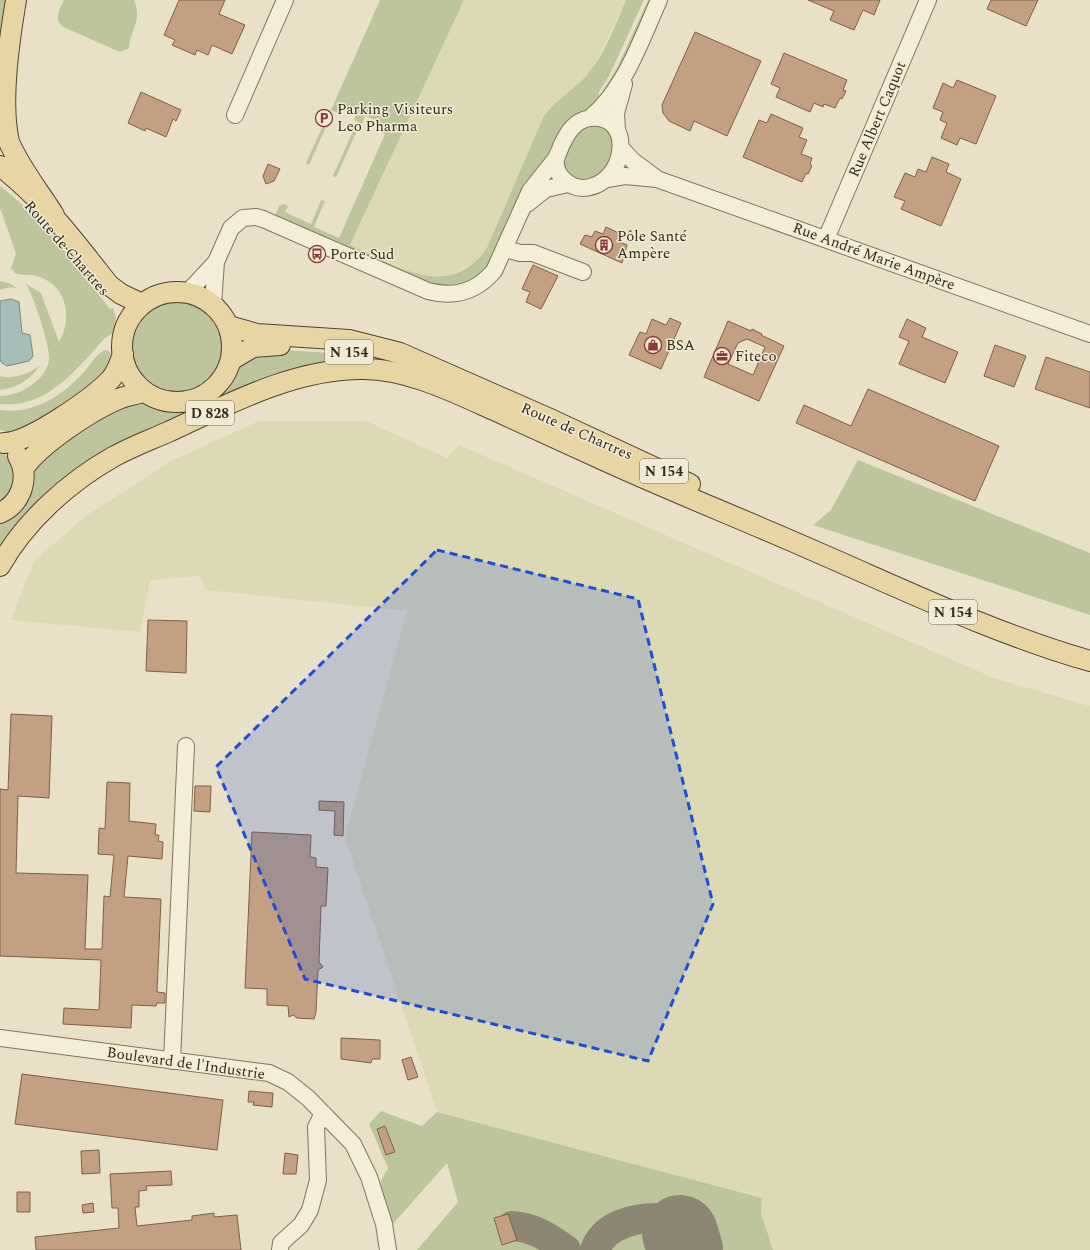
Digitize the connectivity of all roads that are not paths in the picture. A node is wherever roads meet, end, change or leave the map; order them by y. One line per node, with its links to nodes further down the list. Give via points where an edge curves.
1 (16, 0): 17 (main road, via 2,86 2,109 8,141)
2 (285, 0): 6 (street)
3 (659, 0): 5 (street)
4 (928, 0): 18 (street, Rue Albert Caquot)
5 (630, 64): 7 (street, via 610,97); 8 (street, via 617,109)
6 (235, 115)
7 (590, 118): 8 (street, via 604,119); 10 (street, via 572,127)
8 (617, 130): 9 (street)
9 (621, 148): 13 (street, via 614,169); 14 (street, Rue André Marie Ampère)
10 (557, 157): 15 (street, via 557,167); 16 (street, via 533,185)
11 (0, 166): 17 (main road, Route de Chartres)
12 (0, 178): 25 (main road, Route de Chartres, via 32,206 114,303)
13 (607, 179): 14 (street, Rue André Marie Ampère, via 625,176); 15 (street, via 586,187)
14 (658, 179): 18 (street, Rue André Marie Ampère)
15 (568, 184): 16 (street, via 546,189)
16 (524, 206): 19 (street)
17 (54, 215): 23 (main road, Route de Chartres, via 109,285)
18 (826, 238): 27 (street, Rue André Marie Ampère)
19 (505, 249): 20 (street, via 494,272 481,284 465,292 437,294 263,219 251,217 243,218 233,225); 21 (street, via 534,253)
20 (216, 262): 22 (street); 24 (street)
21 (583, 272)
22 (188, 292): 23 (main road, via 164,293); 24 (main road, via 201,296)
23 (142, 304): 25 (main road)
24 (213, 304): 26 (main road)
25 (127, 324): 28 (main road, via 122,339)
26 (229, 326): 29 (main road, via 233,343); 36 (main road, Route de Chartres / N 154, via 257,334 349,340 400,353 957,604 1028,633)
27 (1090, 334)
28 (123, 354): 30 (main road, via 127,372); 32 (main road, via 116,372 96,392 34,434 17,441)
29 (231, 360): 30 (main road, via 219,383 197,398 170,402); 31 (main road, N 154, via 253,347 264,345 346,351 396,364)
30 (145, 392): 33 (main road, via 115,400 90,414 40,449)
31 (463, 396): 35 (main road, D 828, via 403,374 363,369 316,374 269,388 138,445 89,472 37,518 8,552); 37 (main road, N 154, via 634,474 967,618 1032,644)
32 (2, 442): 33 (main road, via 16,454)
33 (23, 469): 34 (main road, via 20,494 13,504)
34 (0, 513)
35 (0, 566)
36 (1090, 652)
37 (1090, 661)
38 (186, 746): 40 (street)
39 (0, 1038): 40 (street, Boulevard de l'Industrie)
40 (172, 1061): 41 (street, Boulevard de l'Industrie, via 270,1073 288,1082)
41 (323, 1113): 42 (street, via 316,1127 318,1180 310,1210 301,1225 281,1243); 43 (street, Boulevard de l'Industrie, via 353,1144 369,1177 384,1224)
42 (280, 1250)
43 (388, 1250)

